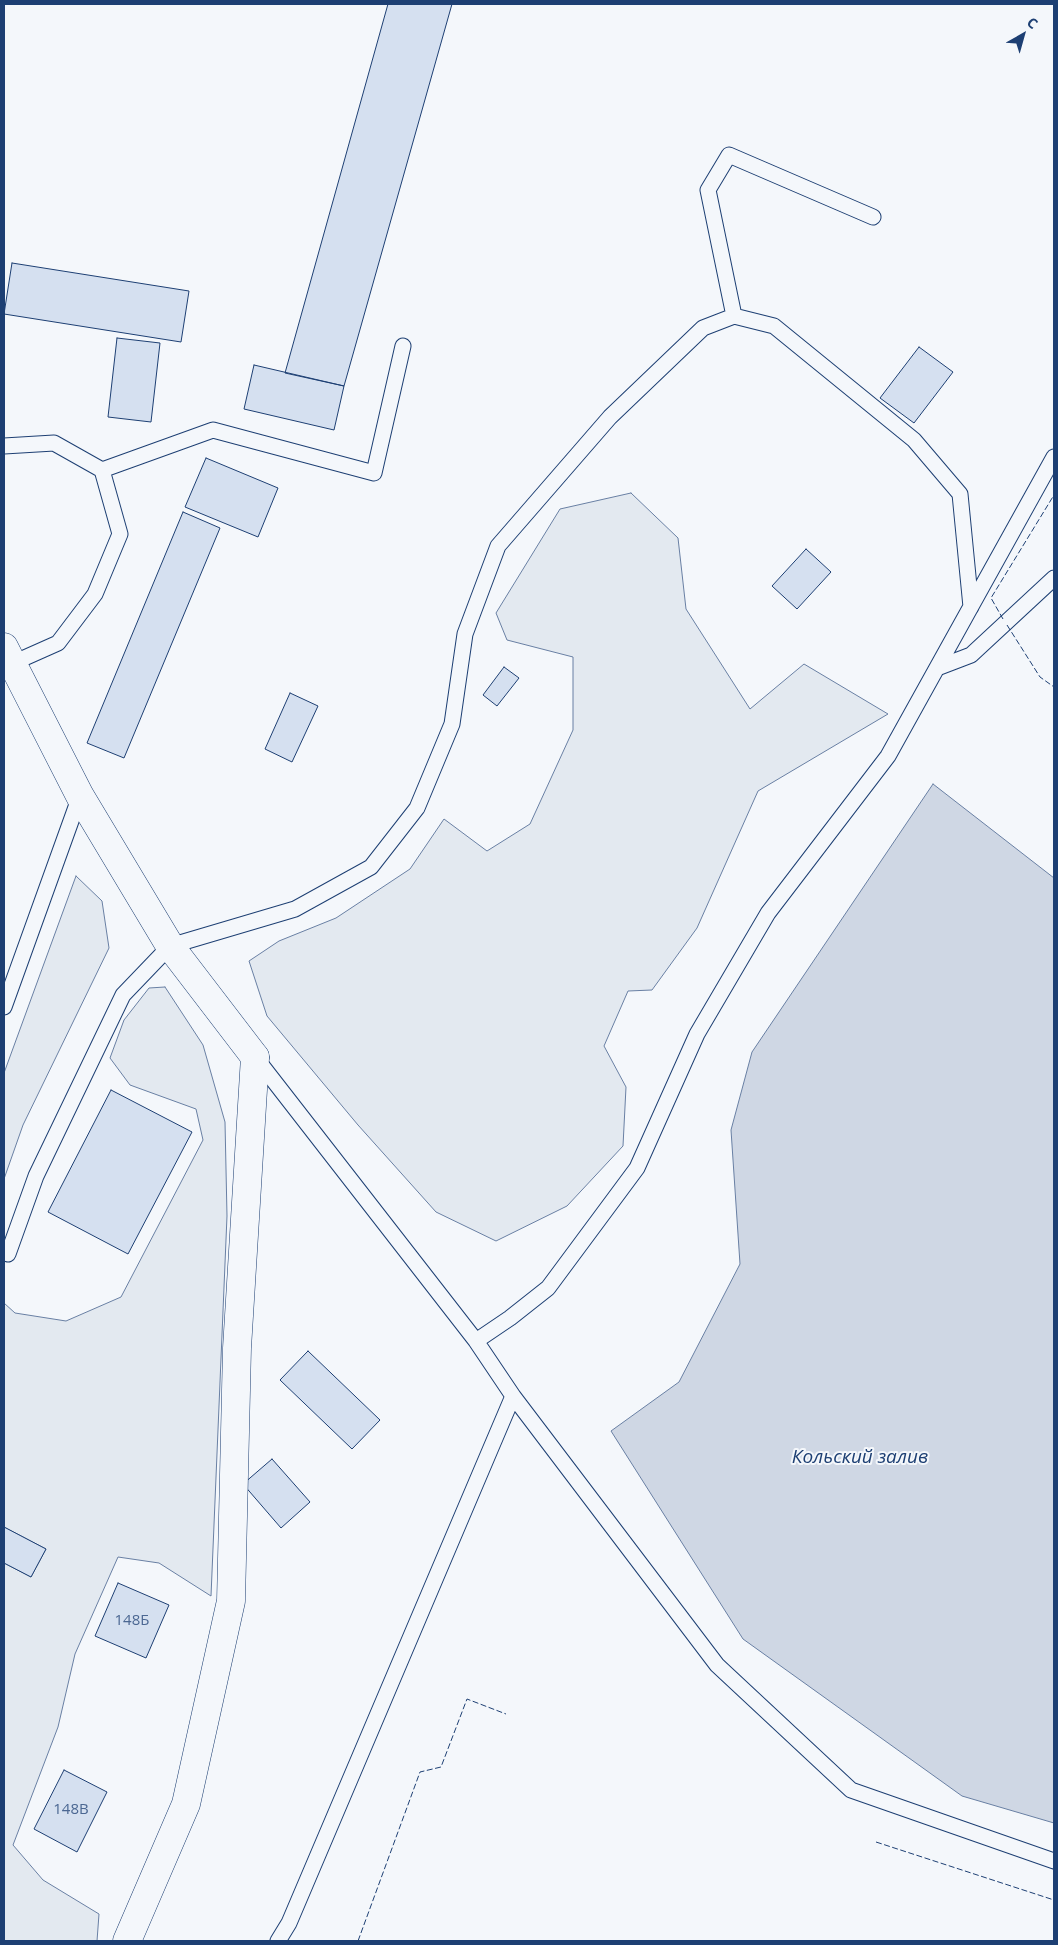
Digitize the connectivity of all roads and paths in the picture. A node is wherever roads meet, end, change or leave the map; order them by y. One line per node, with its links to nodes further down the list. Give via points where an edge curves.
1 (873, 216): 2 (lane, via 729,154 708,190)
2 (734, 316): 8 (lane, via 774,326 914,440 960,494); 12 (lane, via 703,328 610,417 498,546 465,634 452,724 417,808 371,867 295,909)
3 (403, 346): 6 (lane, via 374,474 213,430)
4 (4, 446): 6 (lane, via 54,443)
5 (1054, 456): 8 (lane)
6 (102, 470): 9 (lane, via 120,534 95,594 58,643)
7 (1054, 578): 10 (lane, via 970,655)
8 (971, 607): 10 (lane)
9 (8, 655): 11 (street)
10 (937, 668): 16 (lane, via 888,756 768,913 698,1034 637,1168 548,1288)
11 (80, 796): 12 (street); 13 (lane)
12 (170, 946): 14 (street); 15 (lane, via 123,995 36,1176)
13 (4, 1007)
14 (255, 1057): 16 (lane); 19 (street, via 237,1348 231,1601 186,1804)
15 (8, 1254)
16 (476, 1341): 17 (lane)
17 (513, 1396): 18 (lane, via 717,1665 851,1790); 20 (lane, via 289,1923)
18 (1054, 1861)
19 (127, 1941)
20 (278, 1941)

